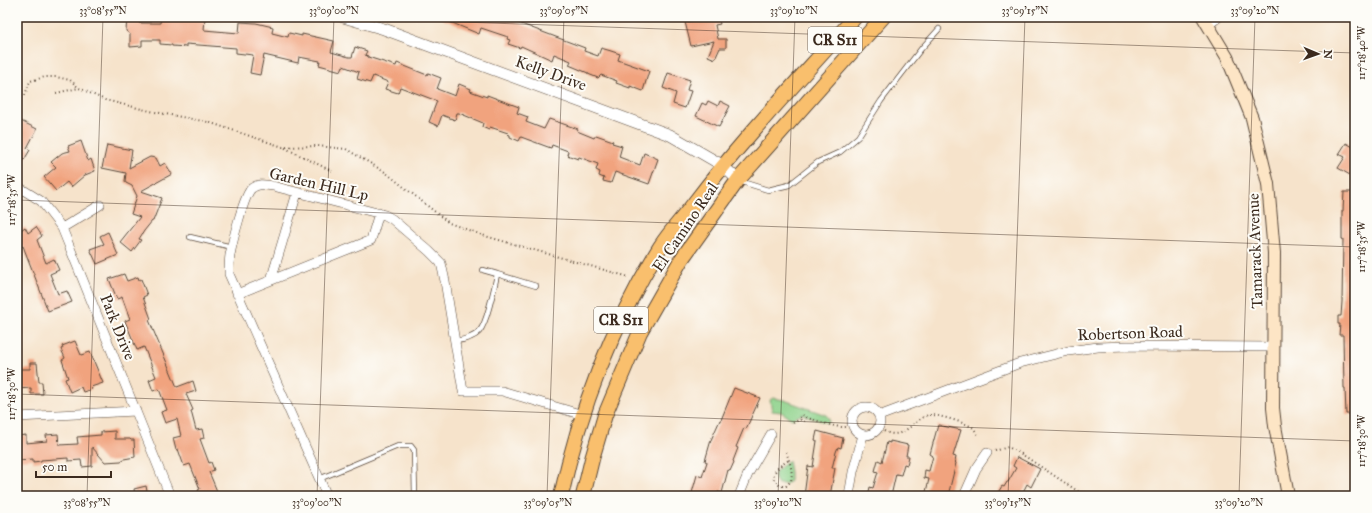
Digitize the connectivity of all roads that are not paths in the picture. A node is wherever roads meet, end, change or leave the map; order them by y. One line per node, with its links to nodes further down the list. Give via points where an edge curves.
1 (343, 17): 6 (street, Kelly Drive, via 384,29 645,125 670,135)
2 (856, 17): 6 (main road, El Camino Real / CR S11)
3 (883, 17): 7 (main road, El Camino Real / CR S11)
4 (1209, 19): 21 (main road, Tamarack Avenue, via 1252,118 1268,184 1274,253)
5 (939, 29): 7 (lane, via 881,101 858,137 840,152 818,162 789,185 768,190)
6 (722, 165): 7 (street, Kelly Drive); 23 (main road, El Camino Real / CR S11, via 661,246 641,281 601,364)
7 (738, 180): 34 (main road, El Camino Real / CR S11, via 681,260 640,332 605,415)
8 (17, 186): 12 (street, Park Drive, via 41,201)
9 (297, 193): 11 (street, Garden Hill Lp); 14 (street, Garden Hill Lp, via 264,184 251,189); 17 (street)
10 (100, 205): 12 (street)
11 (378, 213): 17 (street, via 372,240); 20 (street, Garden Hill Lp, via 392,219 441,263)
12 (62, 228): 22 (street, Park Drive)
13 (190, 237): 14 (lane)
14 (232, 247): 19 (street, Garden Hill Lp, via 229,274)
15 (483, 270): 16 (lane)
16 (498, 274): 18 (lane); 20 (lane, via 484,326 467,340)
17 (271, 280): 19 (street)
18 (536, 286)
19 (237, 294): 29 (street, Garden Hill Lp)
20 (455, 341): 23 (street, Garden Hill Lp, via 463,391 502,391)
21 (1274, 347): 24 (street, Robertson Road, via 1127,346 1068,351 1020,363); 38 (main road, Tamarack Avenue, via 1274,420)
22 (136, 411): 25 (street); 30 (street, Park Drive)
23 (583, 415): 33 (main road, El Camino Real / CR S11)
24 (879, 416): 27 (street, via 878,429); 27 (street, via 869,408 857,412 853,424)
25 (17, 417)
26 (771, 434): 35 (street, via 748,474)
27 (863, 435): 36 (street)
28 (987, 453): 37 (street, via 976,469)
29 (320, 479): 31 (street, Garden Hill Lp); 32 (lane, via 398,446 406,445 414,450)
30 (170, 496)
31 (327, 496)
32 (415, 496)
33 (561, 496)
34 (583, 496)
35 (740, 496)
36 (849, 496)
37 (964, 496)
38 (1288, 496)

